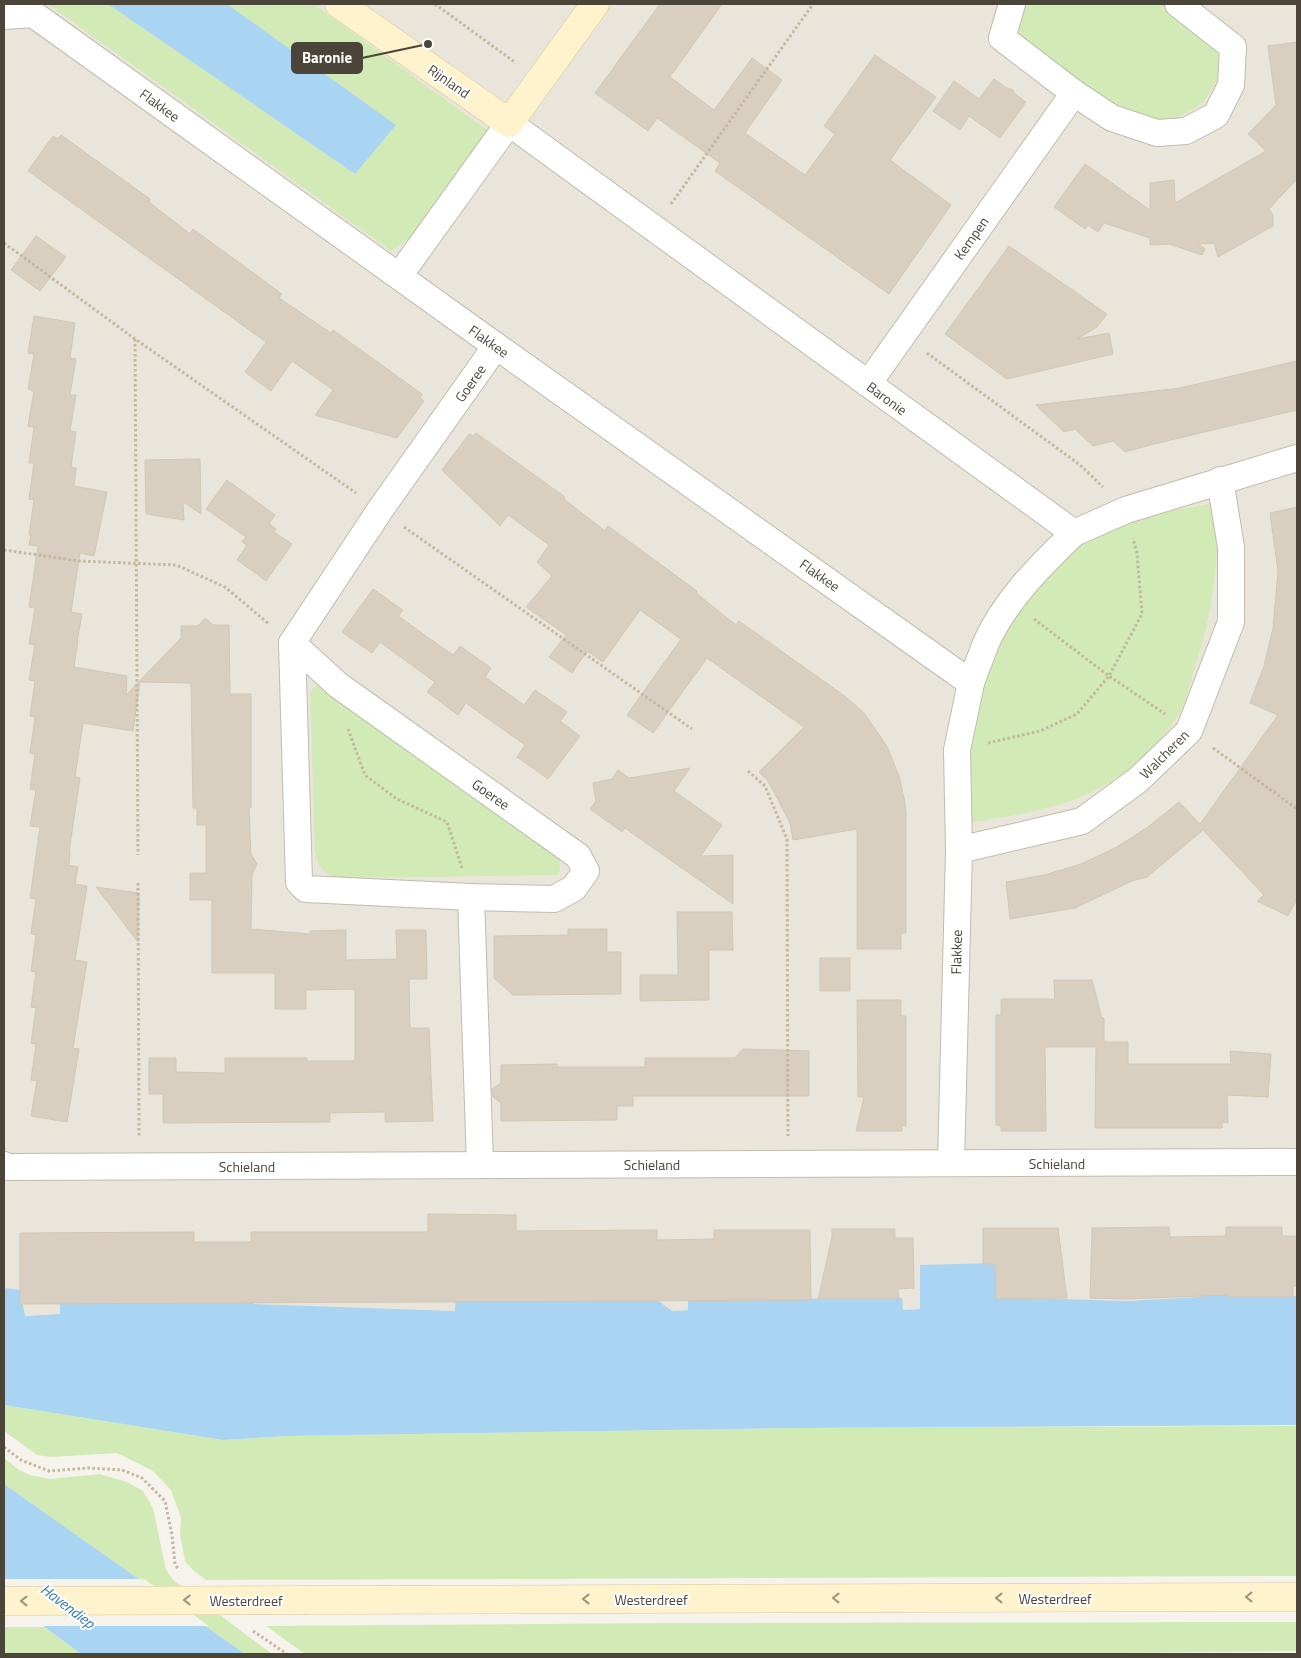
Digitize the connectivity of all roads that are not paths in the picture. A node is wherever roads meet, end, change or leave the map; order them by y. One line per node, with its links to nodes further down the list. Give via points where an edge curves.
1 (340, 4): 7 (main road, Rijnland)
2 (595, 4): 7 (main road)
3 (1012, 4): 6 (street, via 1002,38)
4 (1178, 4): 6 (street, via 1233,47 1232,85 1216,114 1186,131 1158,132 1112,118)
5 (4, 16): 8 (street, Flakkee, via 33,14)
6 (1074, 93): 10 (street, Kempen)
7 (509, 123): 8 (street); 10 (street, Baronie)
8 (399, 276): 9 (street, Flakkee)
9 (496, 346): 14 (street, Goeree, via 380,510); 15 (street, Flakkee)
10 (868, 384): 13 (street, Baronie)
11 (1297, 458): 12 (street)
12 (1220, 480): 13 (street, via 1126,510); 16 (street, Walcheren, via 1231,547 1231,622 1189,731 1138,780 1082,821)
13 (1074, 533): 15 (street, Flakkee, via 1011,602 987,642)
14 (292, 643): 17 (street, Goeree, via 299,882 306,889); 17 (street, Goeree, via 338,685 578,856 586,871 574,888 554,899)
15 (971, 682): 16 (street, Flakkee, via 957,750)
16 (959, 850): 19 (street, Flakkee)
17 (471, 898): 20 (street)
18 (1297, 1162): 19 (street, Schieland)
19 (951, 1163): 20 (street, Schieland)
20 (480, 1165): 21 (street, Schieland)
21 (5, 1166)
22 (1297, 1597): 23 (main road, Westerdreef, one-way to 23, bridge)
23 (4, 1601)

